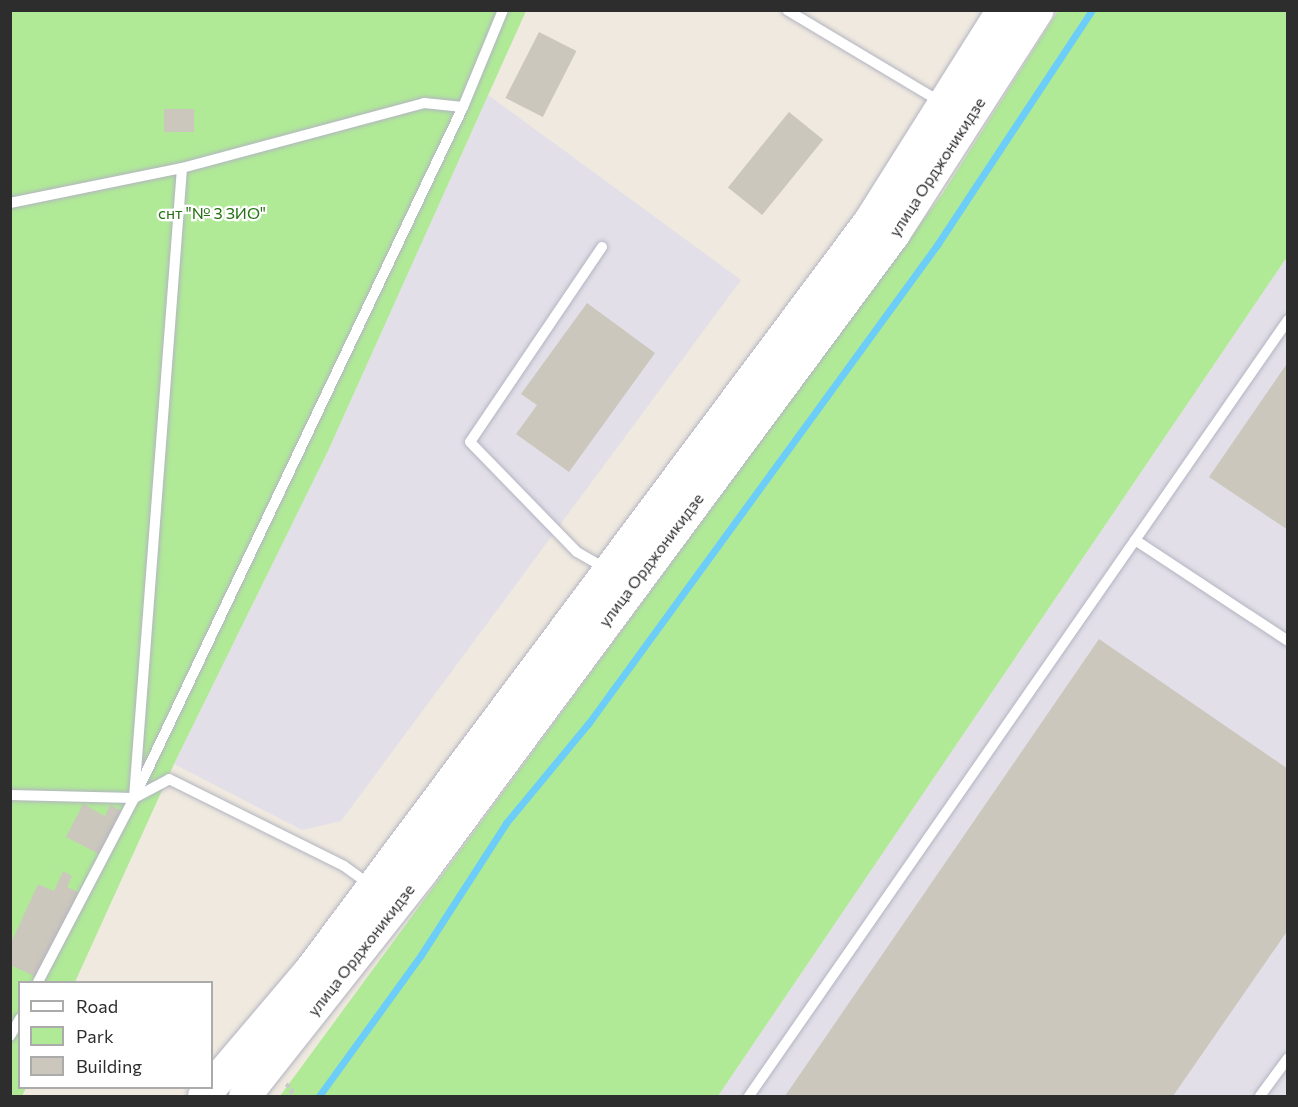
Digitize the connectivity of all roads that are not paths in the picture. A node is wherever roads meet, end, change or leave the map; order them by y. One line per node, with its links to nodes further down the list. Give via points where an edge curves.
1 (503, 10): 6 (lane)
2 (787, 10): 5 (lane)
3 (1038, 10): 20 (main road, улица Орджоникидзе, via 894,234 414,882)
4 (997, 16): 5 (main road, улица Орджоникидзе)
5 (944, 104): 12 (main road, улица Орджоникидзе, via 870,221)
6 (463, 107): 7 (lane, via 424,103); 15 (lane)
7 (182, 168): 8 (lane); 15 (lane)
8 (10, 203)
9 (602, 247): 12 (lane, via 470,442 577,552)
10 (1287, 320): 11 (lane)
11 (1135, 540): 13 (lane); 25 (lane)
12 (609, 571): 16 (main road, улица Орджоникидзе)
13 (1287, 640)
14 (10, 795): 15 (lane)
15 (134, 798): 16 (lane, via 169,779 344,866); 17 (lane)
16 (373, 887): 22 (main road, улица Орджоникидзе, via 310,971)
17 (39, 981)
18 (18, 1022): 19 (lane)
19 (10, 1036)
20 (280, 1053): 23 (main road, улица Орджоникидзе); 24 (main road)
21 (1287, 1058): 26 (lane)
22 (213, 1085)
23 (245, 1096)
24 (260, 1096)
25 (749, 1096)
26 (1260, 1096)

